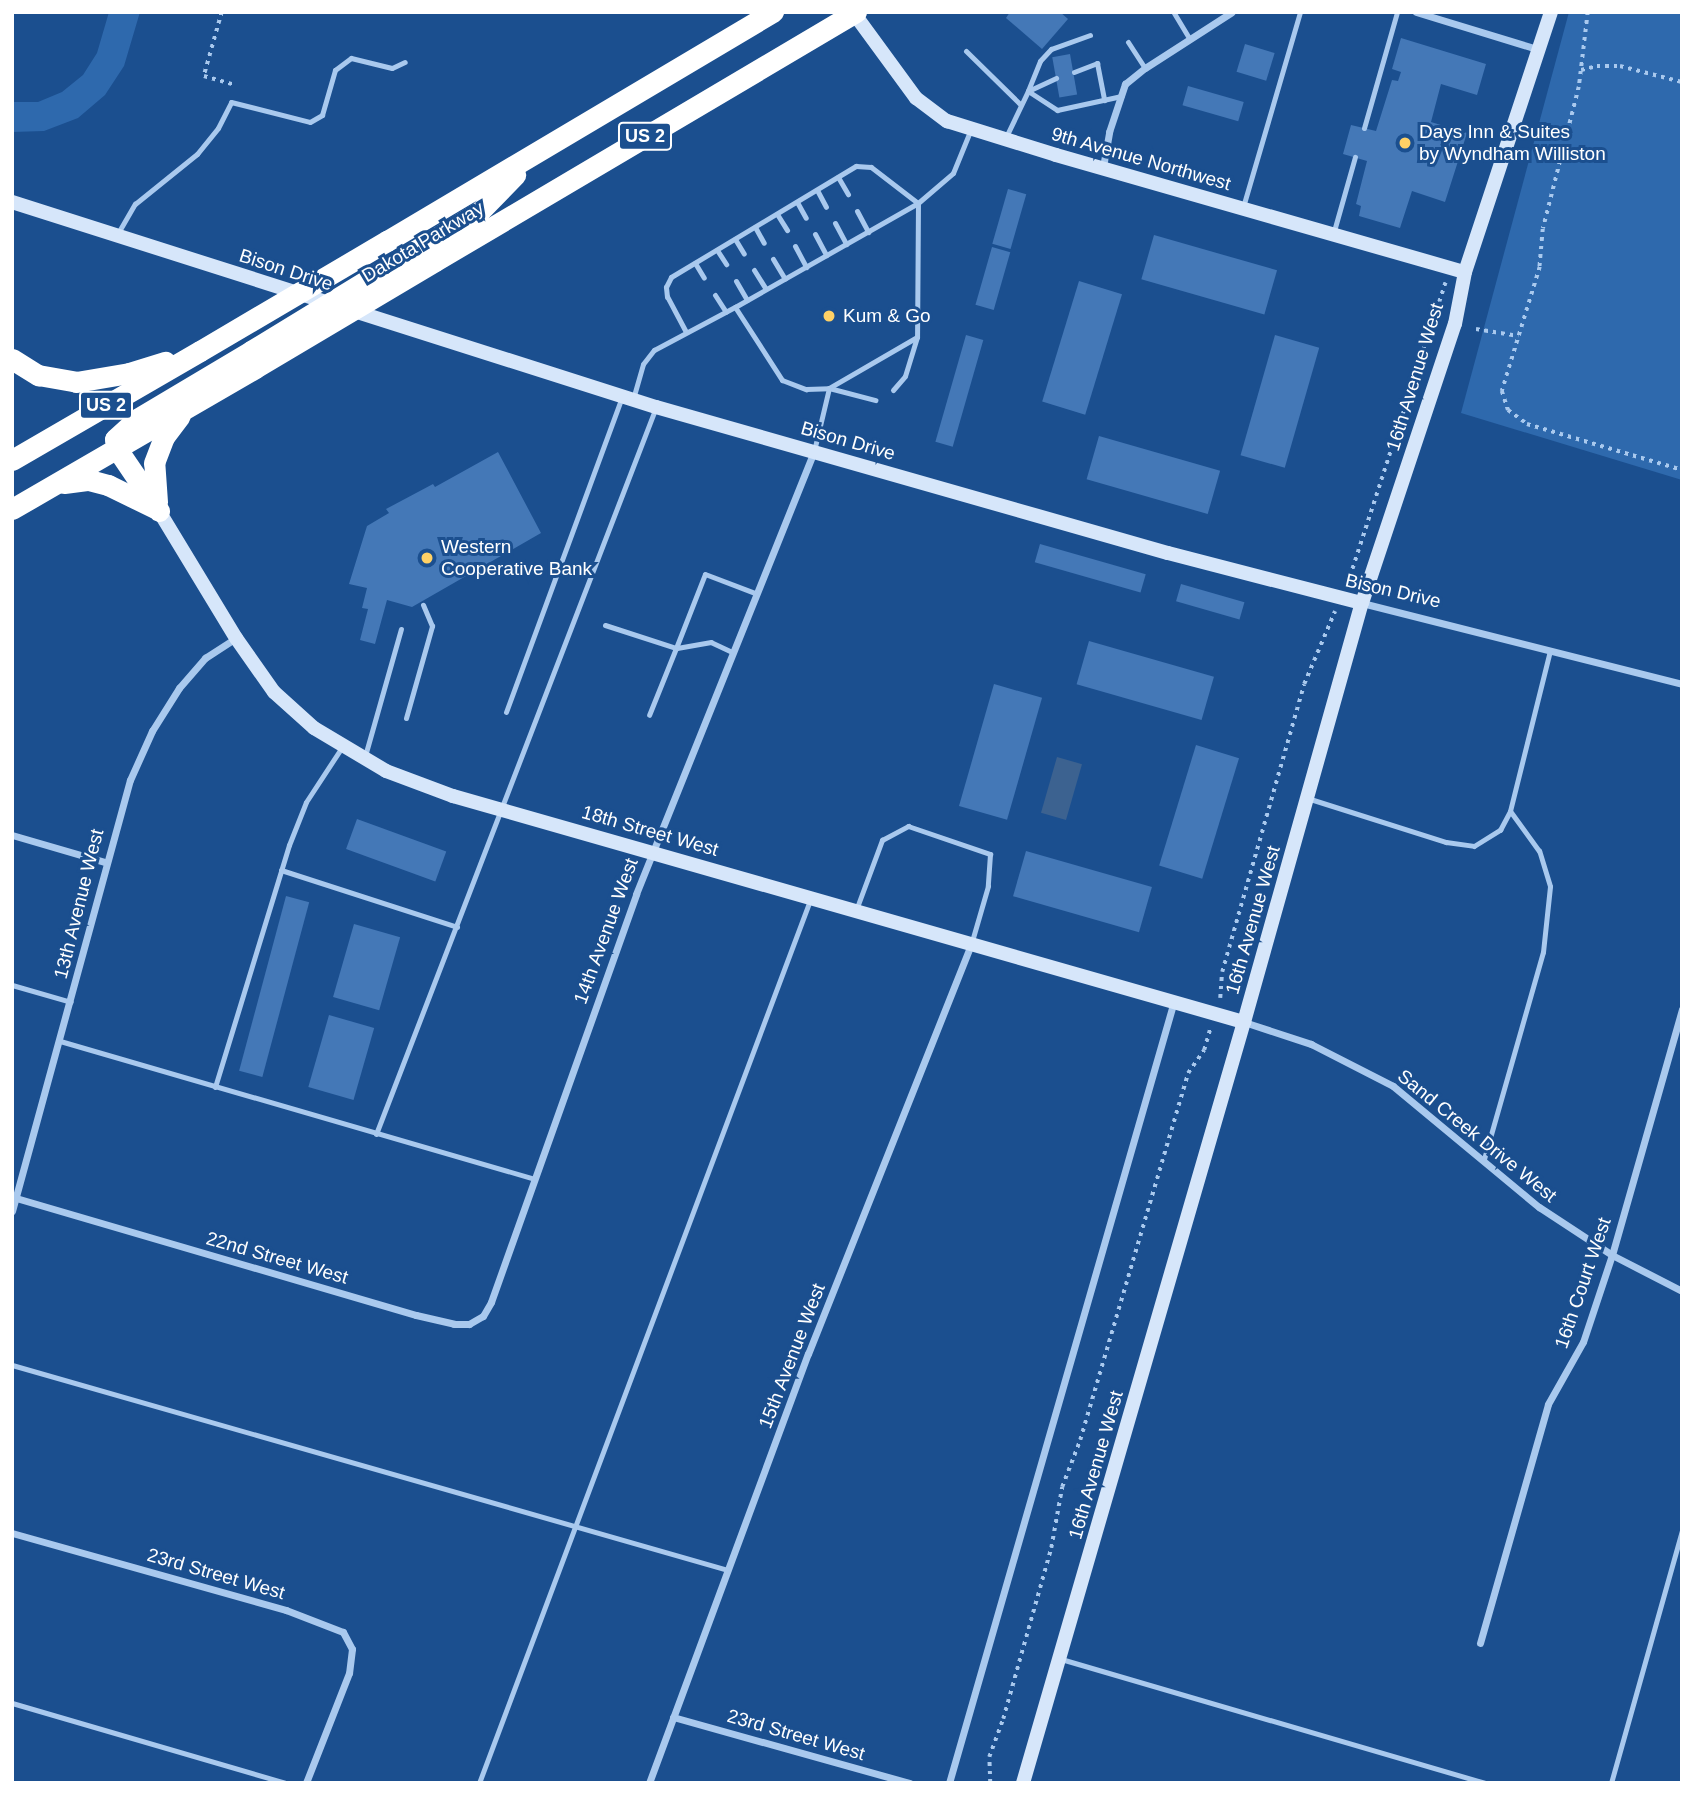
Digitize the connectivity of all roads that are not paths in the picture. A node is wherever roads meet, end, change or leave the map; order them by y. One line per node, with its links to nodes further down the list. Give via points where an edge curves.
1 (773, 12): 25 (highway, Dakota Parkway / US 2)
2 (1232, 12): 10 (street)
3 (1300, 12): 35 (lane)
4 (1397, 12): 23 (lane)
5 (1416, 12): 12 (street)
6 (1551, 12): 12 (street, 16th Avenue West)
7 (854, 13): 22 (street, 9th Avenue Northwest, via 916,98 947,121); 51 (highway, Dakota Parkway / US 2)
8 (1174, 13): 10 (lane)
9 (1090, 36): 18 (lane, via 1051,49 1040,61)
10 (1190, 40): 15 (street)
11 (1128, 43): 15 (lane)
12 (1537, 50): 59 (street, 16th Avenue West)
13 (966, 51): 21 (lane)
14 (405, 62): 45 (lane, via 392,68 351,58 335,70 322,115 310,122 231,102 197,154 135,204)
15 (1145, 68): 19 (street, via 1125,84)
16 (1074, 72): 20 (lane, via 1097,63)
17 (1056, 78): 18 (lane)
18 (1028, 91): 20 (lane, via 1058,110); 21 (lane)
19 (1121, 96): 20 (lane); 27 (street)
20 (1104, 100)
21 (1020, 104): 24 (lane)
22 (971, 128): 24 (street, 9th Avenue Northwest); 33 (lane, via 953,173)
23 (1364, 128)
24 (1005, 140): 27 (street, 9th Avenue Northwest)
25 (536, 153): 51 (highway, via 479,212); 71 (highway, Dakota Parkway / US 2, bridge)
26 (1355, 157): 44 (lane)
27 (1103, 167): 35 (street, 9th Avenue Northwest)
28 (838, 177): 29 (lane); 30 (lane); 33 (lane, via 856,166 871,167)
29 (817, 190): 32 (lane); 34 (lane)
30 (848, 194)
31 (12, 202): 45 (street, Bison Drive)
32 (797, 202): 37 (lane); 38 (lane)
33 (918, 203): 42 (lane); 70 (lane)
34 (826, 206)
35 (1243, 207): 44 (street, 9th Avenue Northwest)
36 (857, 211): 42 (lane)
37 (777, 214): 40 (lane); 41 (lane)
38 (806, 218)
39 (835, 223): 48 (lane)
40 (755, 227): 46 (lane); 47 (lane)
41 (787, 230)
42 (868, 232): 48 (lane)
43 (815, 234): 53 (lane)
44 (1334, 234): 59 (street, 9th Avenue Northwest)
45 (117, 236): 66 (street, Bison Drive)
46 (736, 239): 50 (lane); 52 (lane)
47 (764, 243)
48 (846, 244): 53 (lane)
49 (795, 246): 57 (lane)
50 (717, 250): 55 (lane); 56 (lane)
51 (429, 253): 66 (highway, bridge); 73 (highway, Dakota Parkway / US 2, bridge)
52 (744, 254)
53 (826, 256): 57 (lane)
54 (773, 259): 61 (lane)
55 (695, 263): 60 (lane); 69 (lane, via 671,278 666,287)
56 (726, 264)
57 (806, 267): 61 (lane)
58 (754, 270): 63 (lane)
59 (1465, 272): 87 (street, 16th Avenue West, via 1455,324)
60 (704, 278)
61 (785, 279): 63 (lane)
62 (736, 281): 65 (lane)
63 (766, 289): 65 (lane)
64 (715, 295): 68 (lane)
65 (747, 300): 67 (lane)
66 (327, 304): 73 (highway, bridge); 76 (street, Bison Drive)
67 (735, 307): 68 (lane); 74 (lane, via 782,380 806,389)
68 (726, 312): 69 (lane)
69 (686, 332): 76 (lane, via 654,350)
70 (917, 337): 74 (lane); 75 (lane, via 905,376)
71 (201, 351): 72 (highway, via 129,373 76,382 38,375); 82 (highway, Dakota Parkway / US 2)
72 (12, 359)
73 (253, 359): 78 (highway, Dakota Parkway / US 2); 80 (highway, via 137,419 116,439)
74 (829, 388): 77 (lane); 81 (lane)
75 (893, 390)
76 (628, 398): 79 (street, Bison Drive); 96 (lane)
77 (875, 400)
78 (189, 406): 80 (highway, Dakota Parkway / US 2); 85 (highway, via 164,438 154,463)
79 (656, 407): 81 (street, Bison Drive); 102 (lane)
80 (117, 449): 83 (highway, Dakota Parkway / US 2); 85 (highway)
81 (814, 451): 86 (street, 14th Avenue West); 87 (street, Bison Drive, via 1168,553)
82 (12, 460)
83 (51, 486): 84 (highway, Dakota Parkway / US 2); 85 (highway, via 89,480 128,493)
84 (12, 509)
85 (159, 511): 91 (street, 18th Street West)
86 (755, 593): 92 (lane, via 705,574); 94 (street, 14th Avenue West)
87 (1362, 603): 93 (street, Bison Drive); 101 (street, 16th Avenue West)
88 (423, 605): 98 (lane, via 432,626)
89 (605, 625): 92 (lane)
90 (401, 629): 100 (lane)
91 (236, 638): 99 (street, 18th Street West, via 274,692); 106 (street, 13th Avenue West, via 194,669 158,721 130,780)
92 (676, 648): 94 (lane, via 711,642); 97 (lane)
93 (1550, 650): 95 (street, Bison Drive); 103 (lane)
94 (732, 652): 105 (street, 14th Avenue West)
95 (1682, 684)
96 (506, 712)
97 (649, 715)
98 (406, 718)
99 (342, 747): 100 (street, 18th Street West); 107 (lane, via 306,802)
100 (364, 759): 102 (street, 18th Street West, via 419,785)
101 (1307, 798): 103 (lane, via 1446,842 1474,846 1500,830); 116 (street, 16th Avenue West)
102 (502, 810): 105 (street, 18th Street West); 110 (lane)
103 (1510, 811): 120 (lane, via 1539,851 1550,886 1544,952)
104 (12, 835): 106 (street)
105 (652, 852): 108 (street, 18th Street West); 121 (street, 14th Avenue West)
106 (105, 862): 114 (street, 13th Avenue West)
107 (281, 870): 110 (lane); 118 (lane)
108 (811, 897): 109 (street, 18th Street West); 128 (lane)
109 (856, 910): 111 (street, 18th Street West); 111 (lane, via 881,840 908,826 989,853 988,886)
110 (457, 927): 119 (lane)
111 (971, 943): 113 (street, 18th Street West); 131 (street, 15th Avenue West)
112 (12, 985): 114 (lane)
113 (1174, 1001): 116 (street, 18th Street West); 141 (street)
114 (71, 1002): 117 (street, 13th Avenue West)
115 (1682, 1009): 124 (street, 16th Court West)
116 (1244, 1022): 120 (street, Sand Creek Drive West, via 1311,1044 1393,1086); 133 (street, 16th Avenue West)
117 (60, 1041): 118 (lane); 122 (street, 13th Avenue West)
118 (215, 1087): 119 (lane)
119 (376, 1133): 121 (lane)
120 (1484, 1159): 124 (street, Sand Creek Drive West, via 1539,1207)
121 (534, 1179): 125 (street, 14th Avenue West)
122 (16, 1198): 123 (street, 13th Avenue West); 125 (street, 22nd Street West, via 454,1324 469,1324 483,1316)
123 (12, 1212)
124 (1612, 1255): 126 (street, Sand Creek Drive West); 132 (street, 16th Court West, via 1583,1342 1548,1404)
125 (502, 1271)
126 (1682, 1291)
127 (12, 1365): 128 (lane)
128 (576, 1527): 131 (lane); 138 (lane)
129 (1682, 1531): 144 (lane)
130 (12, 1533): 137 (street, 23rd Street West, via 286,1610 343,1632 352,1649 349,1673)
131 (728, 1570): 135 (street, 15th Avenue West)
132 (1480, 1643)
133 (1060, 1659): 142 (street, 16th Avenue West); 143 (lane)
134 (12, 1703): 136 (lane)
135 (673, 1717): 139 (street, 15th Avenue West); 140 (street, 23rd Street West)
136 (285, 1783)
137 (306, 1783)
138 (479, 1783)
139 (649, 1783)
140 (910, 1783)
141 (948, 1783)
142 (1023, 1783)
143 (1485, 1783)
144 (1611, 1783)

